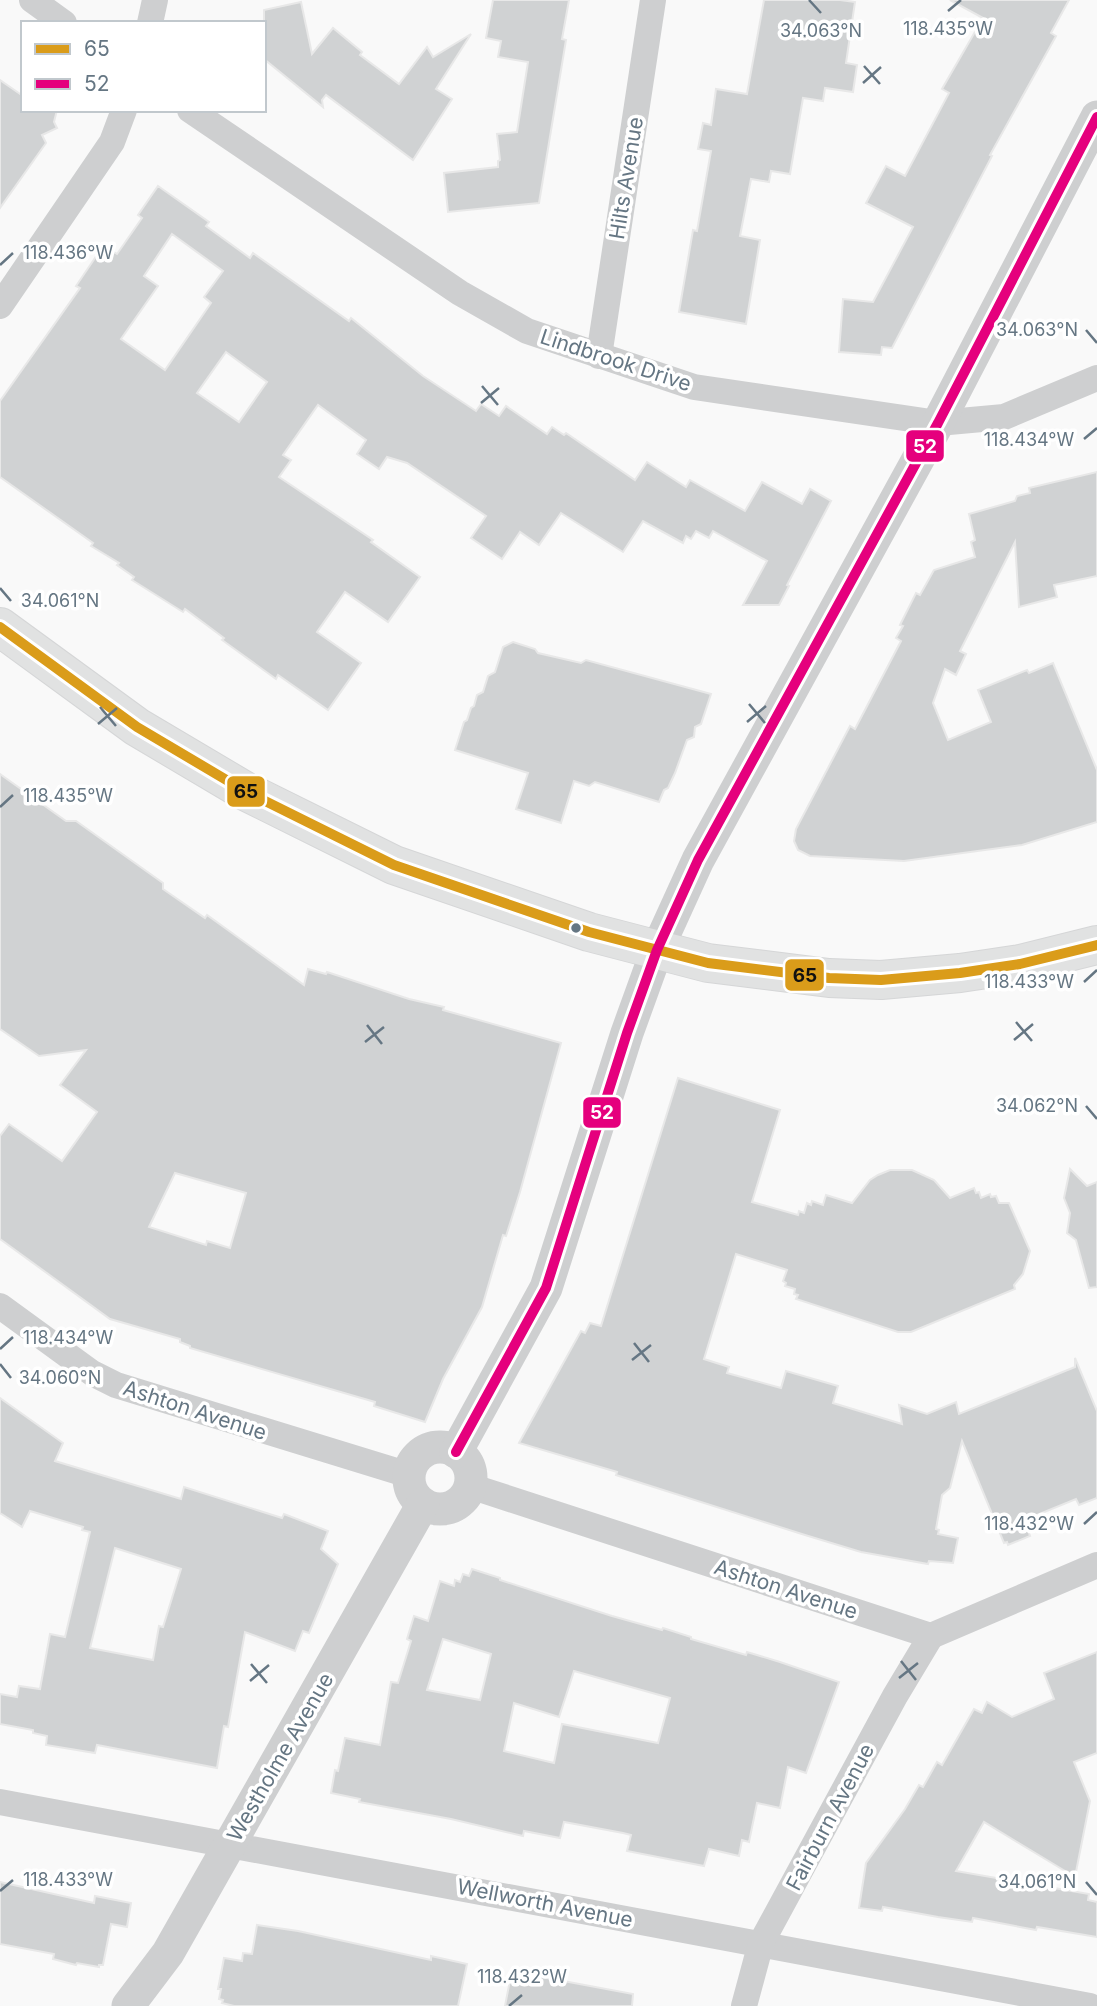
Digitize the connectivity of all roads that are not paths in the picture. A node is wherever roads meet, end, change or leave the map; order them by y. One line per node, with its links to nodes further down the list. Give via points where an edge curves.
1 (32, 0): 4 (street)
2 (155, 0): 5 (street)
3 (653, 0): 10 (street, Hilts Avenue)
4 (61, 21)
5 (150, 21)
6 (123, 112): 9 (street, via 111,142)
7 (193, 112): 10 (street, Lindbrook Drive, via 460,293 527,331)
8 (1097, 117): 12 (street)
9 (0, 306)
10 (598, 356): 12 (street, Lindbrook Drive, via 694,387)
11 (1097, 378): 12 (street, Lindbrook Drive, via 1004,416)
12 (938, 423): 15 (street, via 698,860)
13 (0, 627): 15 (main road, via 137,727 324,831 446,884)
14 (1097, 946): 15 (main road, via 1020,964 881,980 708,962)
15 (657, 950): 17 (street, via 545,1288)
16 (0, 1307): 19 (street, Ashton Avenue, via 116,1385)
17 (456, 1451): 18 (street, via 470,1470); 19 (street, via 446,1447 426,1450 412,1465)
18 (470, 1486): 19 (street, via 451,1507 432,1508); 21 (street, Ashton Avenue)
19 (416, 1489): 23 (street, Westholme Avenue)
20 (1097, 1565): 21 (street)
21 (931, 1636): 24 (street, Fairburn Avenue)
22 (0, 1802): 23 (street, Wellworth Avenue)
23 (230, 1844): 24 (street, Wellworth Avenue); 25 (street, Westholme Avenue, via 168,1953)
24 (761, 1943): 26 (street, Fairburn Avenue); 27 (street, Wellworth Avenue)
25 (128, 2006)
26 (744, 2006)
27 (1090, 2006)

